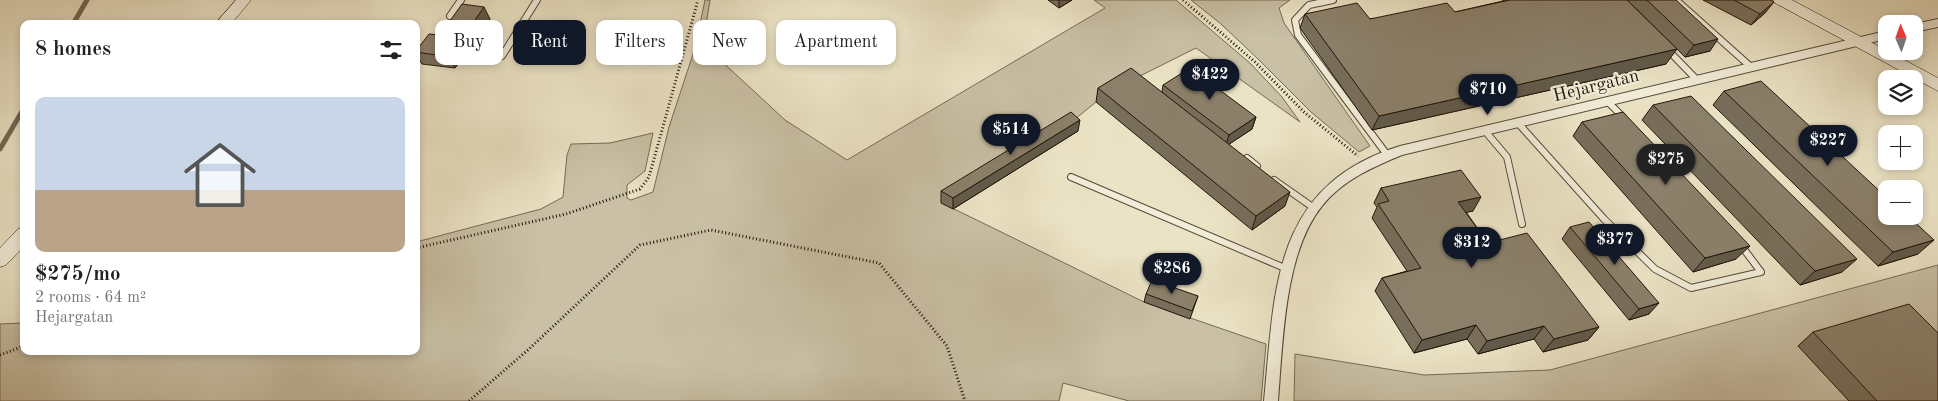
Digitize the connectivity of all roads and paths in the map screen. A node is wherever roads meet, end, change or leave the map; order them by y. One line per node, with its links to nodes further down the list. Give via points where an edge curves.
1 (244, 0): 10 (street)
2 (461, 0): 9 (lane)
3 (537, 0): 16 (lane)
4 (698, 0): 34 (path, via 650,177 640,189 566,214)
5 (1184, 0): 26 (path, via 1255,62 1304,112)
6 (1333, 0): 24 (lane, via 1309,5 1295,20 1298,35)
7 (1676, 0): 17 (lane)
8 (1780, 0): 14 (street)
9 (450, 16)
10 (226, 20)
11 (1938, 23): 12 (street)
12 (1923, 26)
13 (1878, 37): 14 (street, Hejargatan)
14 (1859, 41): 17 (street, Hejargatan); 19 (street)
15 (1664, 46): 18 (lane)
16 (503, 54)
17 (1751, 67): 18 (street, Hejargatan)
18 (1697, 80): 20 (street, Hejargatan)
19 (1938, 85)
20 (1607, 101): 21 (lane); 22 (street, Hejargatan)
21 (1628, 122)
22 (1518, 123): 23 (street, Hejargatan); 32 (lane, via 1604,220 1655,268 1691,288 1761,272)
23 (1485, 131): 24 (street, Hejargatan); 31 (lane, via 1507,157)
24 (1388, 156): 26 (street, Hejargatan)
25 (1247, 158): 27 (lane)
26 (1368, 164): 30 (street, Hejargatan, via 1333,187)
27 (1261, 169)
28 (1268, 174): 30 (lane)
29 (1072, 177): 36 (lane)
30 (1314, 208): 36 (street, Hejargatan, via 1295,241)
31 (1522, 224)
32 (1734, 235)
33 (20, 238): 35 (street)
34 (420, 247)
35 (0, 260)
36 (1287, 269): 41 (street, Hejargatan)
37 (20, 348): 38 (path)
38 (0, 355)
39 (469, 401): 40 (path, via 640,245 711,230 879,263 948,346)
40 (965, 401)
41 (1272, 401)

